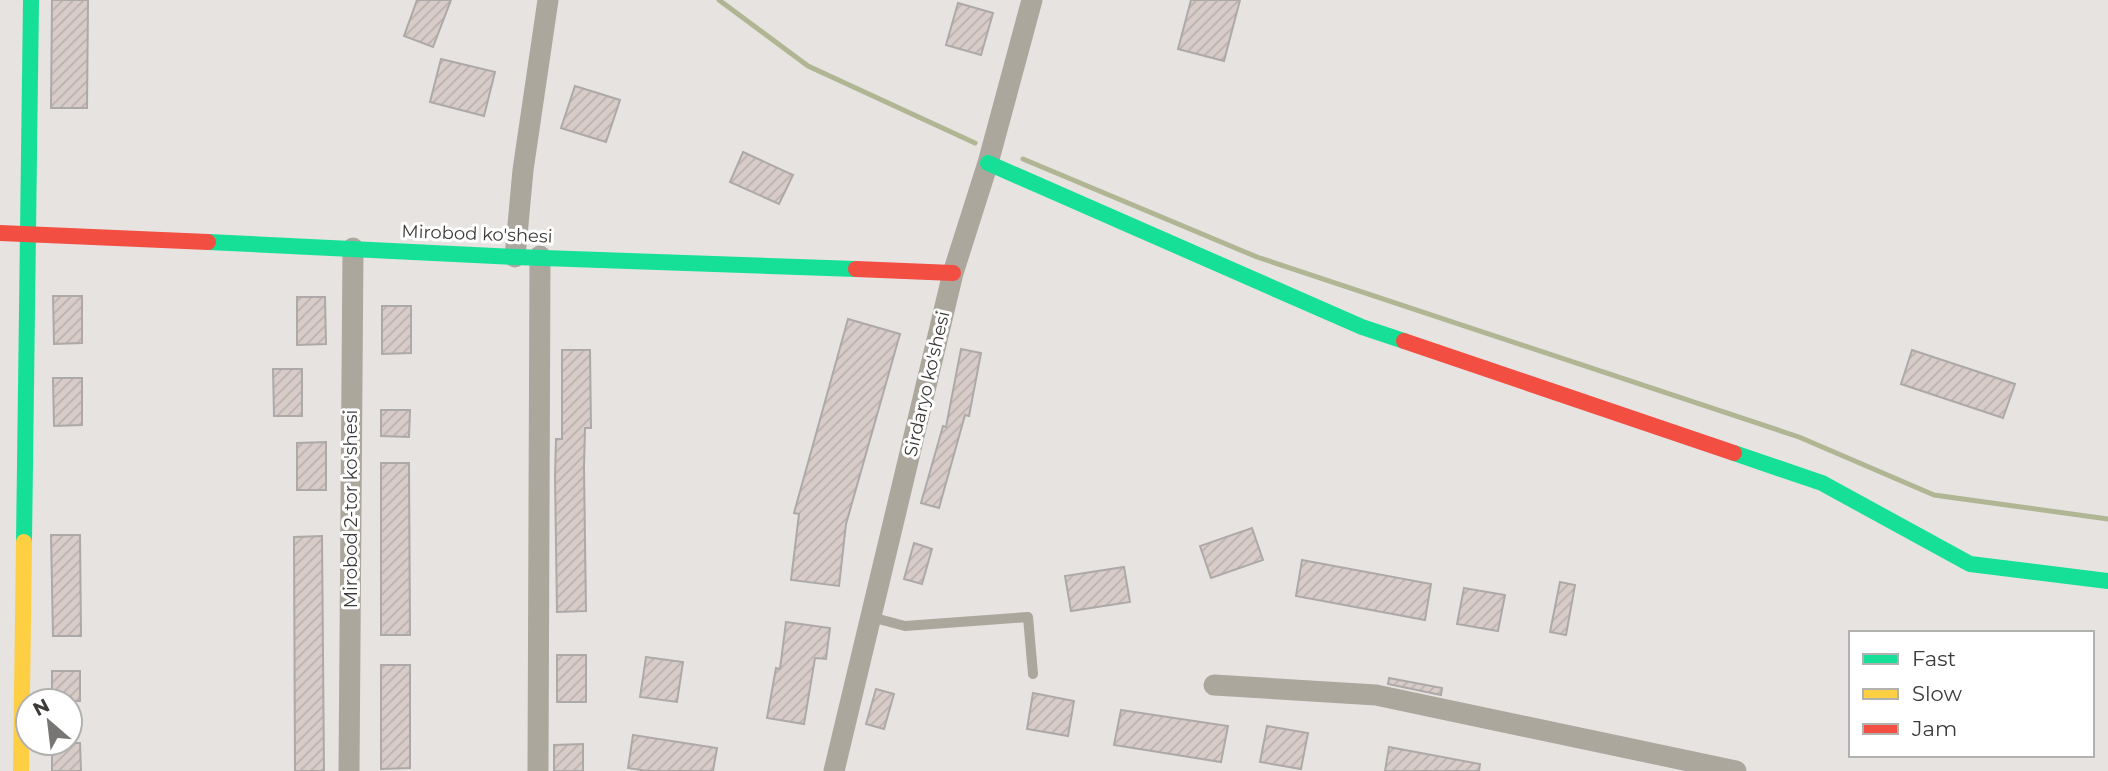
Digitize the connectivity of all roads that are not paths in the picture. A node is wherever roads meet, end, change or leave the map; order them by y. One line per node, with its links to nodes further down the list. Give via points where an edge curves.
1 (31, 0): 6 (street)
2 (548, 0): 9 (street)
3 (1032, 0): 4 (street, Sirdaryo ko'shesi)
4 (988, 163): 10 (street, Sirdaryo ko'shesi); 11 (street, via 1362,327 1822,483 1970,564)
5 (0, 233): 6 (street, Mirobod ko'shesi)
6 (28, 236): 7 (street, Mirobod ko'shesi); 15 (street)
7 (353, 248): 9 (street, Mirobod ko'shesi); 16 (street, Mirobod 2-tor ko'shesi)
8 (540, 256): 9 (street, Mirobod ko'shesi); 10 (street, Mirobod ko'shesi); 17 (street)
9 (515, 257)
10 (953, 272): 12 (street, Sirdaryo ko'shesi)
11 (2108, 581)
12 (871, 617): 13 (lane, via 905,626 1028,617); 18 (street, Sirdaryo ko'shesi)
13 (1033, 674)
14 (1214, 685): 19 (street, via 1376,695)
15 (21, 771)
16 (349, 771)
17 (538, 771)
18 (834, 771)
19 (1735, 771)

